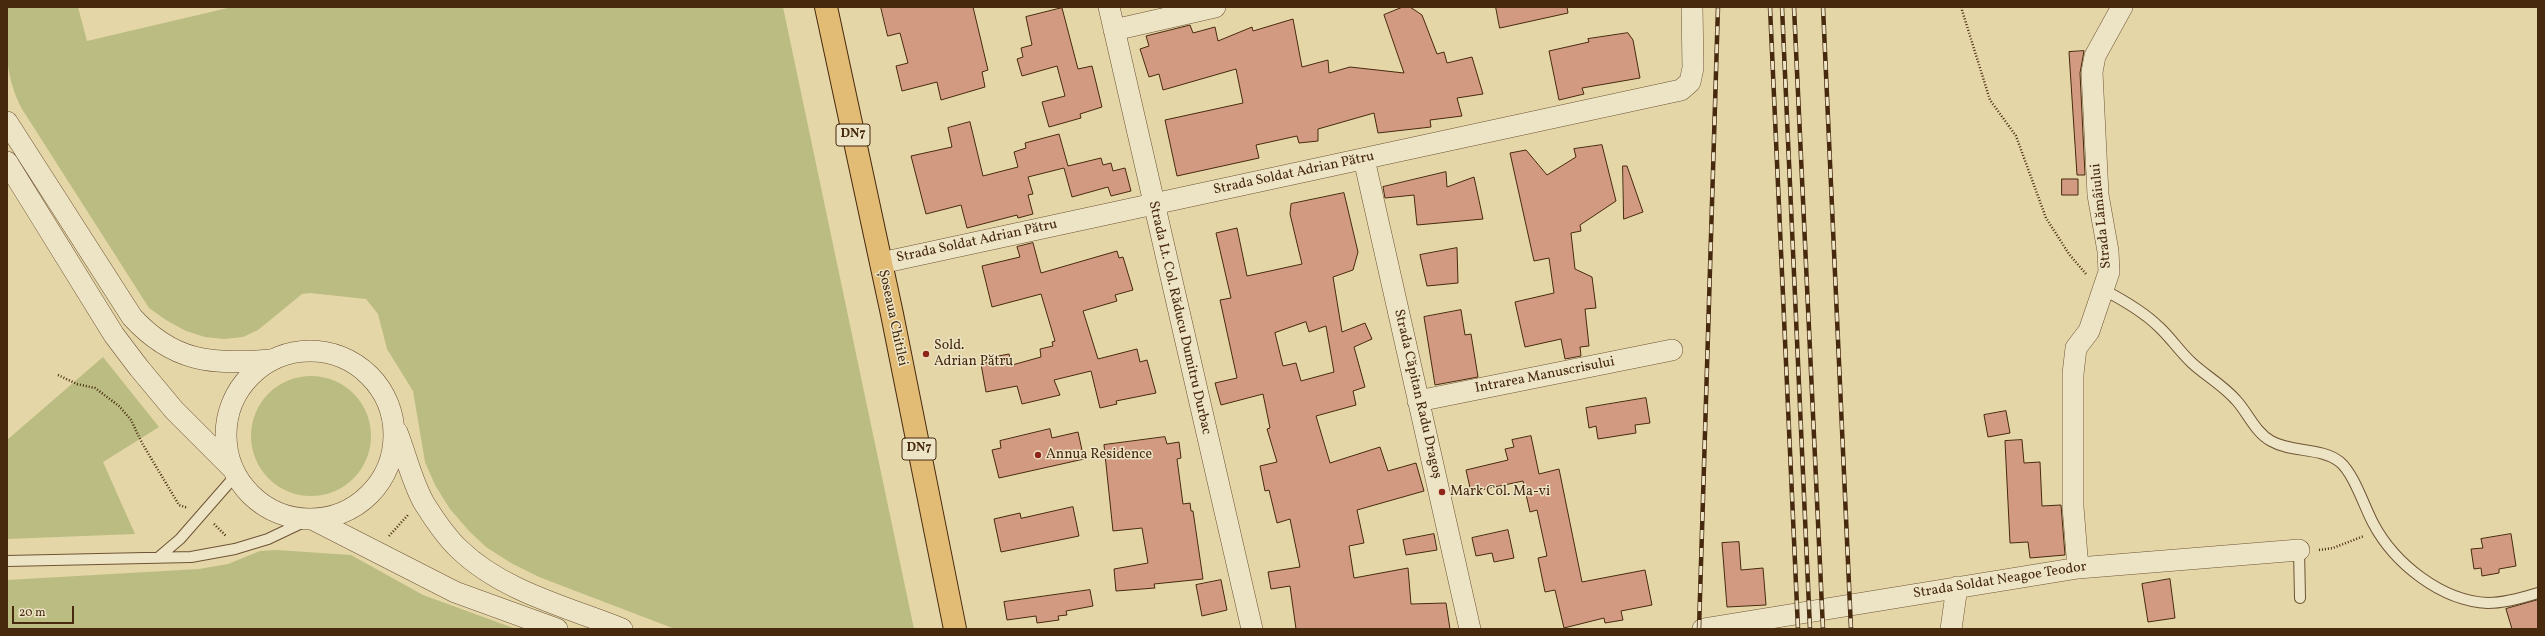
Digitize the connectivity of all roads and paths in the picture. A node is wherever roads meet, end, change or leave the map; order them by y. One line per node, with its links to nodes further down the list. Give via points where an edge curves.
1 (826, 7): 12 (main road, Șoseaua Chitilei / DN7)
2 (1109, 7): 7 (street, Strada Lt. Col. Răducu Dumitru Durbac)
3 (1215, 7): 7 (street)
4 (1692, 7): 9 (street, Strada Soldat Adrian Pătru, via 1693,68 1690,82 1681,90)
5 (1961, 7): 13 (path, via 1990,100 2020,142 2046,218 2069,254)
6 (2122, 7): 13 (street, Strada Lămâiului, via 2095,56 2092,72 2098,196 2109,263)
7 (1114, 30): 11 (street, Strada Lt. Col. Răducu Dumitru Durbac)
8 (7, 122): 15 (street, via 132,317 146,332 166,346 189,357 210,362)
9 (1364, 159): 11 (street, Strada Soldat Adrian Pătru); 17 (street, Strada Căpitan Radu Dragoș)
10 (7, 162): 19 (street, via 114,334 174,410)
11 (1153, 205): 12 (street, Strada Soldat Adrian Pătru); 38 (street, Strada Lt. Col. Răducu Dumitru Durbac)
12 (881, 263): 30 (main road, Șoseaua Chitilei / DN7)
13 (2104, 290): 23 (lane, via 2160,327 2189,360 2229,392 2260,432 2271,441 2324,454 2341,463); 29 (street, Strada Lămâiului, via 2089,331 2076,348 2073,374 2073,507)
14 (1672, 350): 17 (street, Intrarea Manuscrisului)
15 (270, 360): 18 (street, via 296,351 324,351 351,360 373,377 388,401); 19 (street, via 250,375 235,396 229,413 226,444)
16 (58, 374): 21 (path, via 77,384 95,388 119,406 131,420 179,505)
17 (1418, 402): 39 (street, Strada Căpitan Radu Dragoș)
18 (395, 428): 20 (street); 22 (street, via 394,451 375,491 357,506 337,516)
19 (234, 471): 21 (lane); 22 (street, via 246,490 259,502 291,518)
20 (424, 501): 26 (path, via 394,528); 35 (street, via 444,533 459,550 480,567 533,594)
21 (202, 514): 24 (path, via 220,528); 27 (lane, via 180,539)
22 (311, 520): 24 (lane, via 268,539); 26 (street)
23 (2377, 531): 25 (path, via 2333,548); 32 (lane, via 2396,556 2412,570 2444,592 2459,598 2498,603)
24 (235, 549): 27 (lane, via 191,557)
25 (2299, 550): 29 (street, Strada Soldat Neagoe Teodor); 33 (lane)
26 (378, 551): 34 (street, via 455,592)
27 (160, 556): 28 (lane)
28 (7, 561)
29 (2078, 568): 31 (street, Strada Soldat Neagoe Teodor)
30 (945, 584): 36 (street); 37 (main road, Șoseaua Chitilei / DN7)
31 (1957, 587): 40 (street, Strada Soldat Neagoe Teodor); 41 (street)
32 (2538, 593)
33 (2300, 598)
34 (557, 629)
35 (622, 629)
36 (943, 629)
37 (955, 629)
38 (1252, 629)
39 (1470, 629)
40 (1703, 629)
41 (1951, 629)

